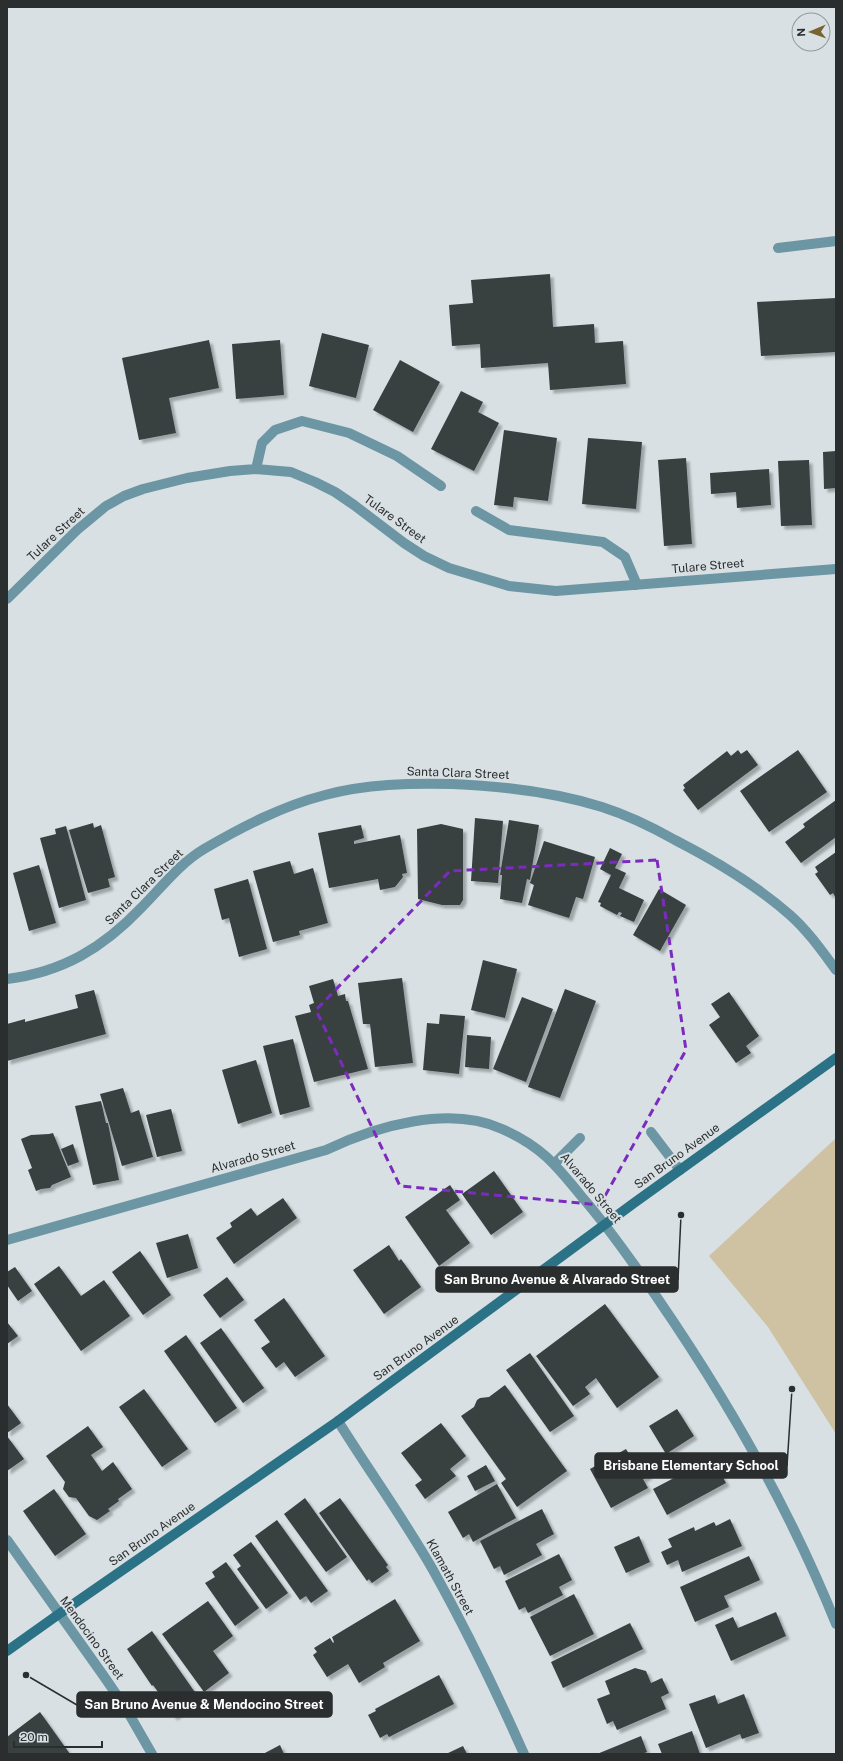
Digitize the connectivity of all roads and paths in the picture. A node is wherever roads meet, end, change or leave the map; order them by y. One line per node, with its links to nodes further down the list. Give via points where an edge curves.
1 (836, 241): 2 (street)
2 (778, 248)
3 (256, 469): 4 (street, via 262,443 275,430 302,421 356,436 397,456); 7 (street, Tulare Street, via 291,472 335,492 404,544 456,570 509,586 556,591); 8 (street, Tulare Street, via 187,478 143,488 124,496 106,506 77,530)
4 (441, 486)
5 (476, 511): 7 (street, via 509,530 604,542 625,557)
6 (836, 569): 7 (street, Tulare Street)
7 (637, 585)
8 (7, 599)
9 (836, 970): 10 (street, Santa Clara Street, via 807,932 790,915 728,869 649,826 603,807 556,795 515,789 418,783 373,786 328,794 278,811 236,831 181,866 116,932 78,959 56,968)
10 (7, 979)
11 (836, 1058): 15 (street, San Bruno Avenue)
12 (651, 1132): 15 (street)
13 (580, 1138): 14 (street)
14 (555, 1163): 16 (street, Alvarado Street); 17 (street, Alvarado Street, via 523,1139 474,1120 449,1118 417,1121 377,1130 326,1150)
15 (680, 1170): 16 (street, San Bruno Avenue)
16 (605, 1224): 18 (street, San Bruno Avenue); 21 (street, Alvarado Street, via 675,1322 763,1469 799,1538)
17 (7, 1240)
18 (338, 1421): 20 (street, San Bruno Avenue); 24 (street, Klamath Street, via 432,1569 487,1673)
19 (7, 1540): 20 (street, Mendocino Street)
20 (59, 1614): 22 (street, San Bruno Avenue); 23 (street, Mendocino Street, via 125,1707)
21 (835, 1618)
22 (7, 1651)
23 (152, 1754)
24 (524, 1754)

